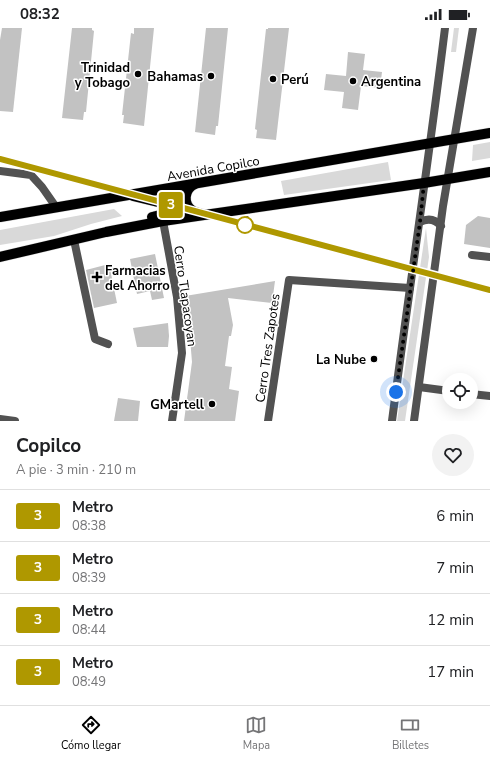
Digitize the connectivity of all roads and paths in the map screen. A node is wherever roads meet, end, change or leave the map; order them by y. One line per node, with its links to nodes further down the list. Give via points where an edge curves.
1 (445, 28): 5 (street)
2 (473, 28): 4 (street)
3 (490, 133): 4 (main road, Avenida Copilco)
4 (455, 139): 5 (main road, Avenida Copilco); 8 (street)
5 (430, 143): 9 (main road, Avenida Copilco); 10 (street)
6 (0, 171): 12 (street, via 31,175)
7 (490, 172): 8 (main road)
8 (448, 179): 10 (main road); 17 (street)
9 (197, 183): 11 (main road, Avenida Copilco); 13 (main road, via 189,188 187,203 192,210)
10 (424, 183): 13 (main road); 16 (street)
11 (130, 195): 12 (main road, Avenida Copilco); 18 (main road, via 164,203 167,206 166,212)
12 (56, 207): 14 (main road, Avenida Copilco)
13 (207, 214): 15 (main road)
14 (0, 217)
15 (163, 221): 18 (main road); 31 (street, Cerro Tlapacoyan, via 177,297 182,353)
16 (420, 222): 17 (street, via 428,219); 23 (street)
17 (441, 226): 25 (street)
18 (106, 232): 19 (main road)
19 (74, 240): 21 (main road); 24 (street, via 95,339)
20 (472, 255): 22 (street)
21 (0, 257)
22 (490, 257)
23 (410, 288): 32 (street, Cerro Tres Zapotes, via 289,280); 33 (street)
24 (108, 344)
25 (419, 387): 26 (street); 34 (street)
26 (442, 390)
27 (478, 395): 28 (street)
28 (490, 396)
29 (0, 419): 30 (street)
30 (16, 421)
31 (172, 421)
32 (268, 421)
33 (392, 421)
34 (414, 421)

